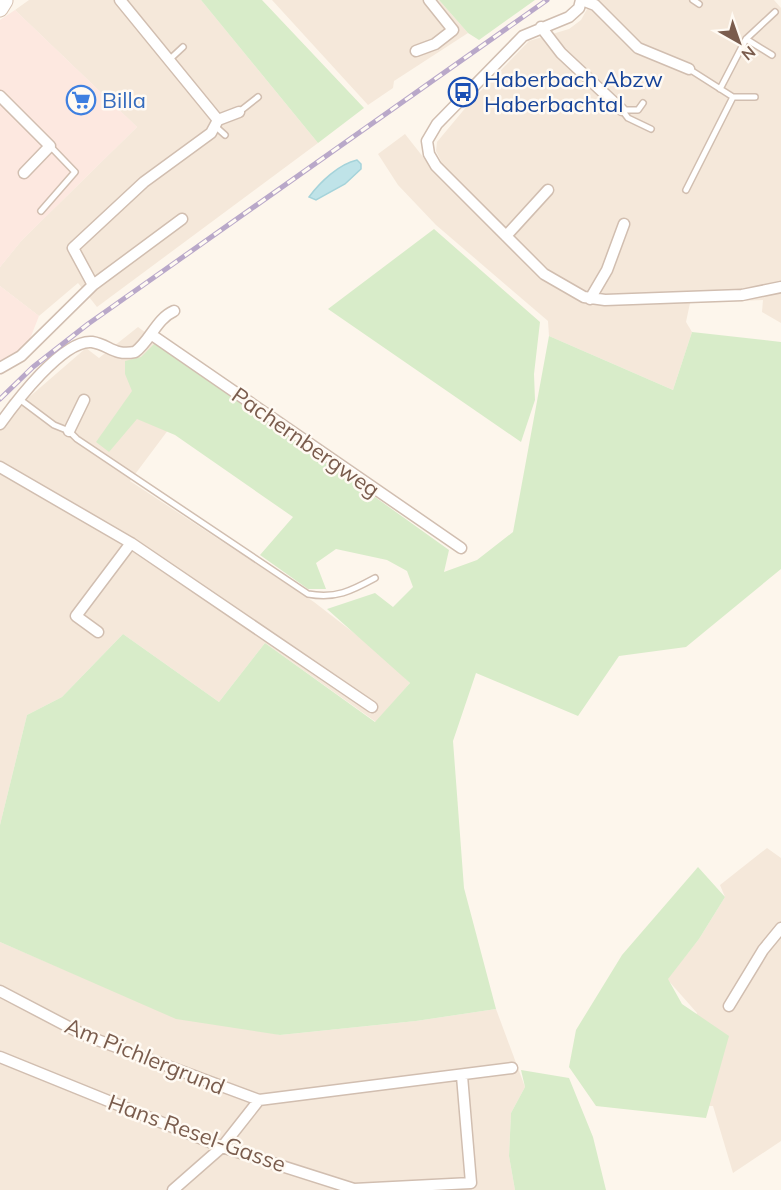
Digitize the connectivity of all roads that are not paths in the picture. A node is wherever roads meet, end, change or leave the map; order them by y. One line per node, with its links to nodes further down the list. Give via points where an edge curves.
1 (6, 0): 5 (main road); 6 (main road)
2 (120, 0): 13 (street)
3 (429, 0): 11 (street, via 453,30 435,44)
4 (582, 0): 8 (street, via 576,13); 14 (street, via 595,5 638,48)
5 (0, 3)
6 (0, 9)
7 (775, 12): 9 (lane)
8 (540, 27): 21 (street, via 561,53); 33 (street, via 517,43 437,124 427,141 436,166)
9 (746, 39): 12 (lane); 15 (lane)
10 (183, 47): 13 (lane)
11 (416, 51)
12 (772, 55)
13 (169, 60): 23 (street)
14 (689, 69): 15 (lane)
15 (720, 88): 18 (lane)
16 (0, 96): 26 (street)
17 (258, 97): 22 (lane)
18 (733, 97): 19 (lane); 29 (lane)
19 (755, 97)
20 (643, 103): 21 (lane, via 638,110)
21 (622, 110): 24 (lane, via 628,118)
22 (239, 112): 23 (street)
23 (217, 123): 25 (lane); 34 (street, via 211,133 144,182 73,248)
24 (651, 129)
25 (225, 135)
26 (50, 146): 27 (street); 30 (lane, via 75,172)
27 (24, 173)
28 (548, 190): 33 (street)
29 (686, 190)
30 (41, 211)
31 (182, 219): 34 (street)
32 (624, 224): 36 (street, via 607,270)
33 (506, 236): 36 (street, via 544,274)
34 (93, 285): 39 (street, via 21,356)
35 (781, 287): 36 (street, via 742,295)
36 (590, 299)
37 (174, 311): 38 (street, via 160,320)
38 (152, 335): 40 (street, via 135,352 126,354 93,342 84,343 44,371); 46 (street, Pachernbergweg)
39 (0, 368)
40 (18, 398): 42 (street); 43 (lane, via 54,425)
41 (84, 400): 43 (street)
42 (0, 424)
43 (69, 431): 47 (lane, via 308,594 327,597)
44 (0, 466): 45 (street)
45 (131, 543): 48 (street, via 76,616); 49 (street)
46 (461, 548)
47 (375, 578)
48 (98, 632)
49 (372, 706)
50 (781, 928): 52 (street)
51 (0, 991): 56 (street, Am Pichlergrund, via 84,1035)
52 (729, 1006)
53 (0, 1058): 57 (street, Hans Resel-Gasse)
54 (512, 1068): 55 (street, Am Pichlergrund)
55 (462, 1076): 56 (street, Am Pichlergrund); 57 (street, Hans Resel-Gasse, via 471,1183 354,1190)
56 (259, 1100): 57 (street, Am Pichlergrund)
57 (222, 1147): 58 (street, Am Pichlergrund)
58 (173, 1190)

